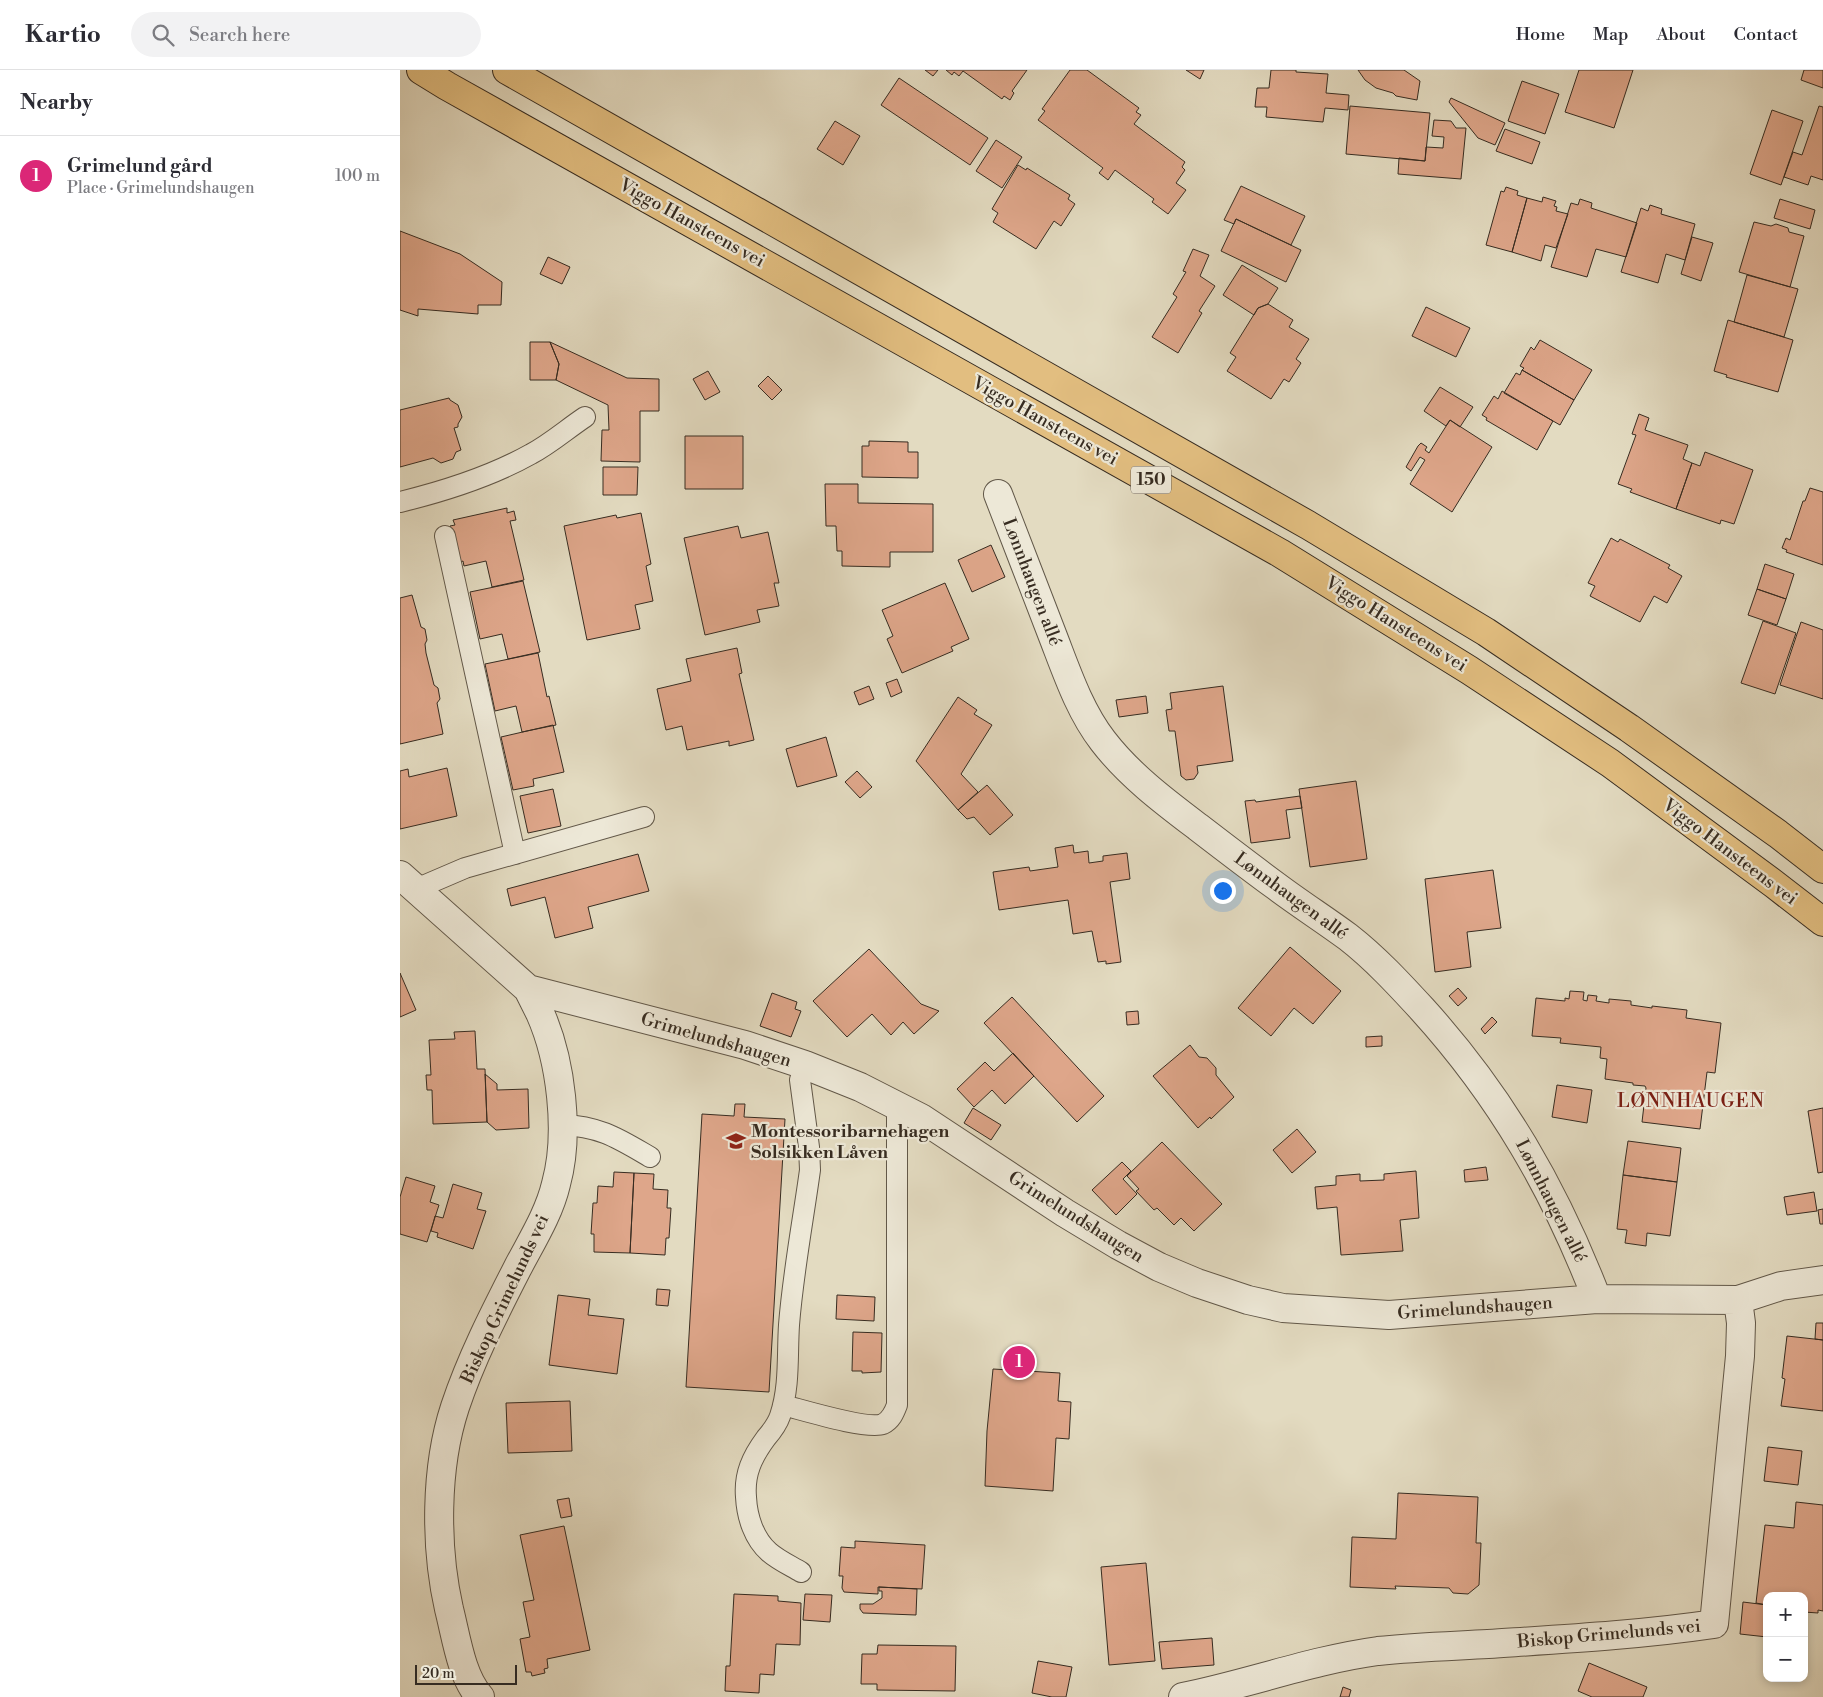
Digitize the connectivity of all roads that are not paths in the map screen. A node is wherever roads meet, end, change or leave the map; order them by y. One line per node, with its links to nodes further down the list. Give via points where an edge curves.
1 (421, 70): 11 (highway, Viggo Hansteens vei / 150, via 1280,553 1469,670 1610,763)
2 (507, 70): 9 (highway, 150, via 1308,525 1486,632 1629,728)
3 (585, 417): 5 (lane, via 532,454 499,471 466,484)
4 (998, 494): 18 (street, Lønnhaugen allé, via 1071,683 1100,738 1136,776 1176,810 1275,886 1350,938 1389,973 1440,1029 1477,1074 1526,1147)
5 (400, 502)
6 (445, 536): 8 (lane)
7 (644, 817): 8 (lane)
8 (515, 854): 10 (lane)
9 (1823, 869)
10 (408, 882): 12 (street, Grimelundshaugen)
11 (1823, 922)
12 (528, 990): 13 (street, Grimelundshaugen, via 745,1045); 15 (street, Biskop Grimelunds vei, via 540,1013 552,1052)
13 (805, 1065): 14 (street, Grimelundshaugen); 20 (lane, via 800,1080 810,1170 789,1325 788,1380)
14 (897, 1105): 18 (street, Grimelundshaugen, via 1118,1245 1158,1267 1248,1300 1283,1308 1389,1315); 20 (lane, via 897,1406 892,1417 882,1424 864,1425)
15 (562, 1125): 16 (lane, via 579,1125 605,1132); 22 (street, Biskop Grimelunds vei, via 557,1183 547,1212 473,1360 455,1408 441,1475 442,1568 460,1653 474,1691)
16 (650, 1157)
17 (1823, 1280): 19 (street, Grimelundshaugen, via 1781,1286)
18 (1597, 1299): 19 (street, Grimelundshaugen)
19 (1738, 1300): 23 (street, Biskop Grimelunds vei, via 1740,1356 1714,1624 1666,1632 1378,1652 1329,1660)
20 (783, 1405): 21 (lane, via 778,1423 750,1465 745,1480 746,1499 750,1522 761,1544)
21 (801, 1572)
22 (480, 1697)
23 (1183, 1697)

